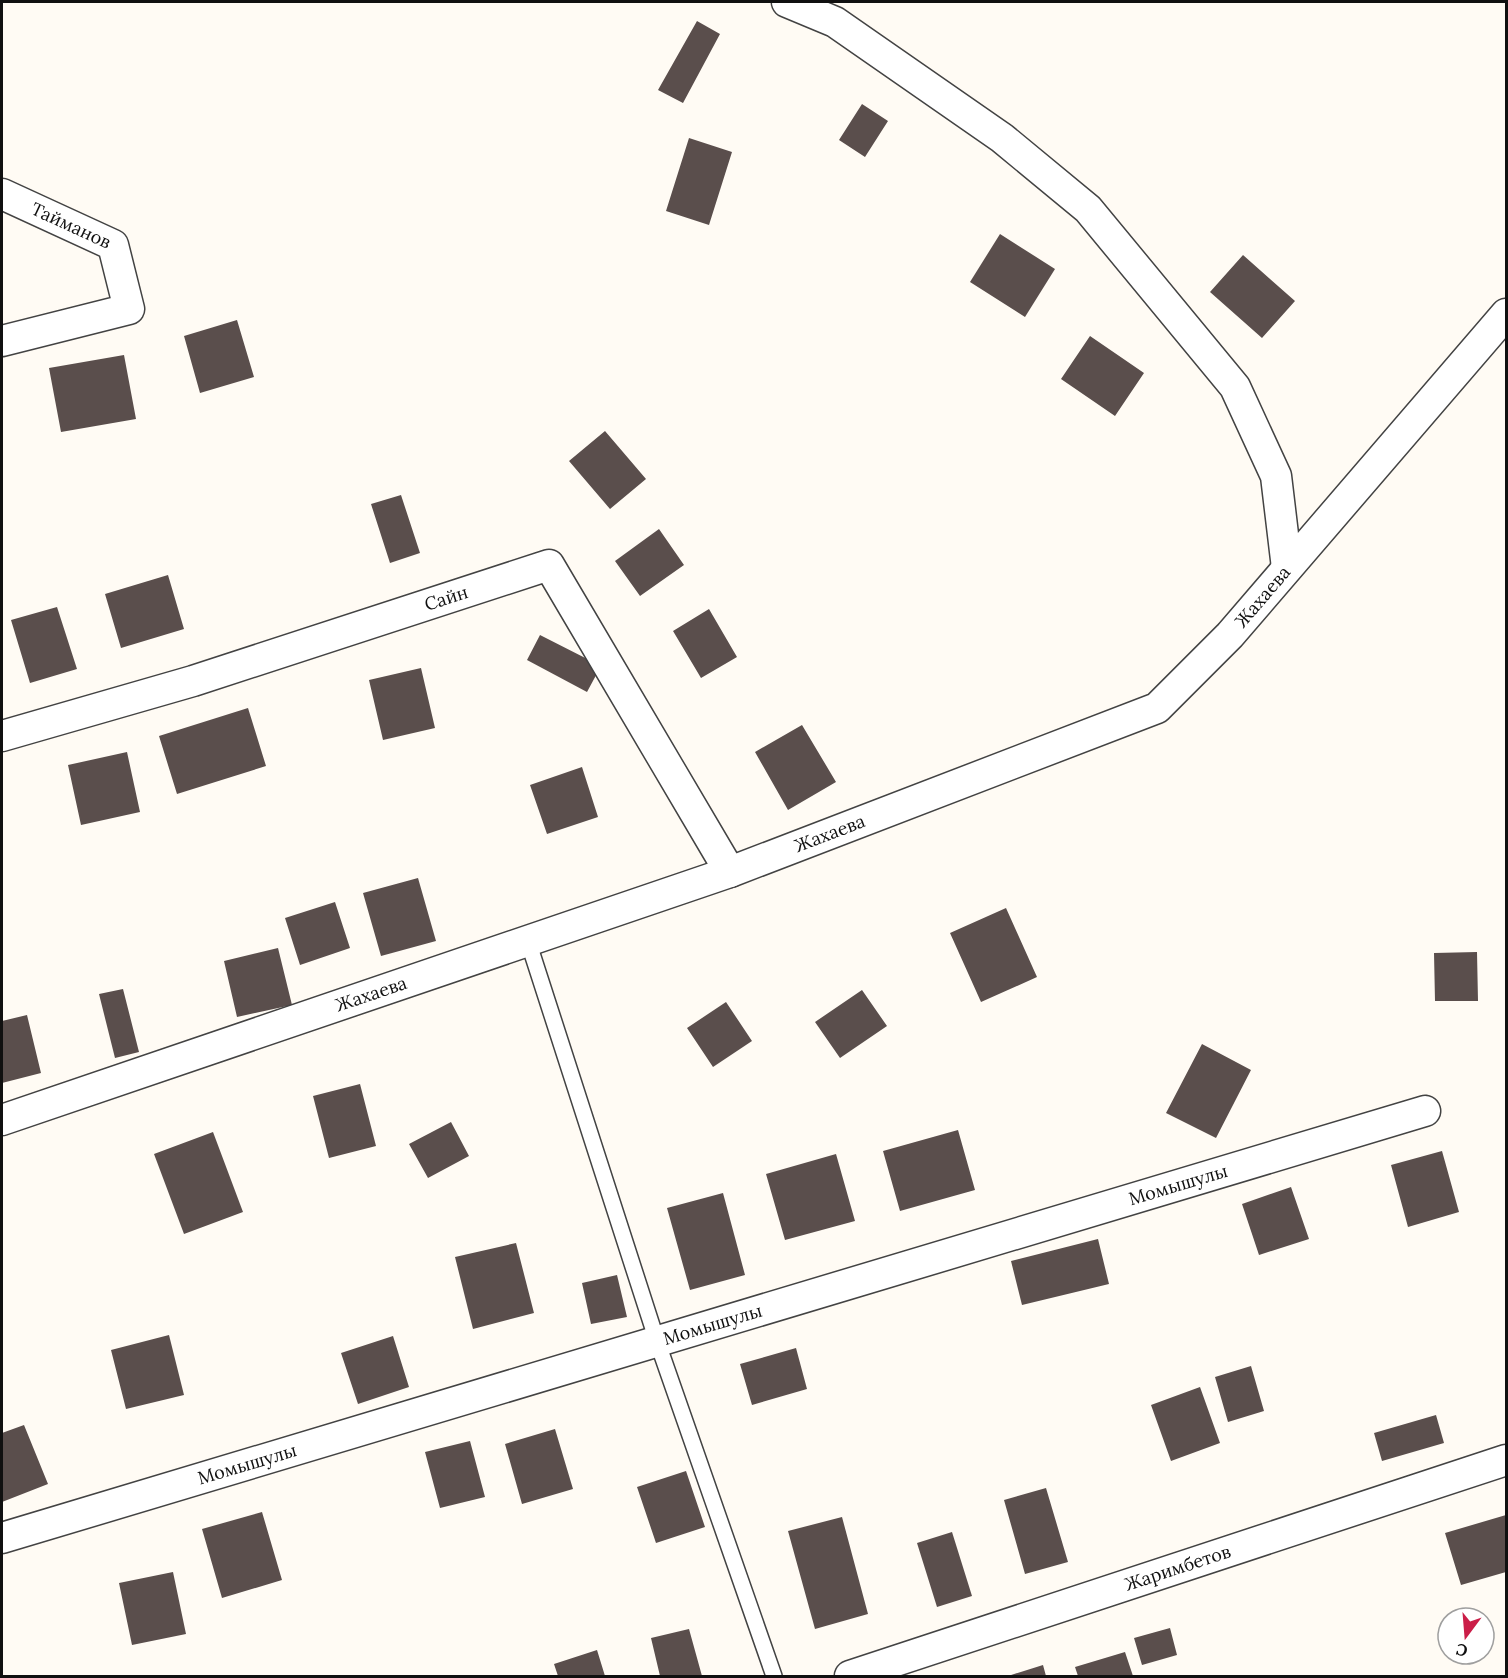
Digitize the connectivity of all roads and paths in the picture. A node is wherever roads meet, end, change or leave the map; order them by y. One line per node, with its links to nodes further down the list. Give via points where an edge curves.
1 (787, 2): 5 (street, via 835,22 1002,138 1088,209 1235,387 1276,476)
2 (2, 194): 4 (street, Тайманов, via 113,245 129,309)
3 (1506, 314): 5 (street, Жахаева)
4 (2, 341)
5 (1287, 568): 7 (street, Жахаева, via 1230,635 1157,708)
6 (2, 736): 7 (street, Сайн, via 193,681 549,565)
7 (730, 872): 8 (street, Жахаева)
8 (528, 941): 10 (street, Жахаева); 11 (lane)
9 (1425, 1111): 11 (street, Момышулы)
10 (2, 1120)
11 (657, 1341): 13 (street, Момышулы); 14 (lane)
12 (1506, 1460): 15 (street, Жаримбетов)
13 (2, 1538)
14 (774, 1677)
15 (850, 1677)

